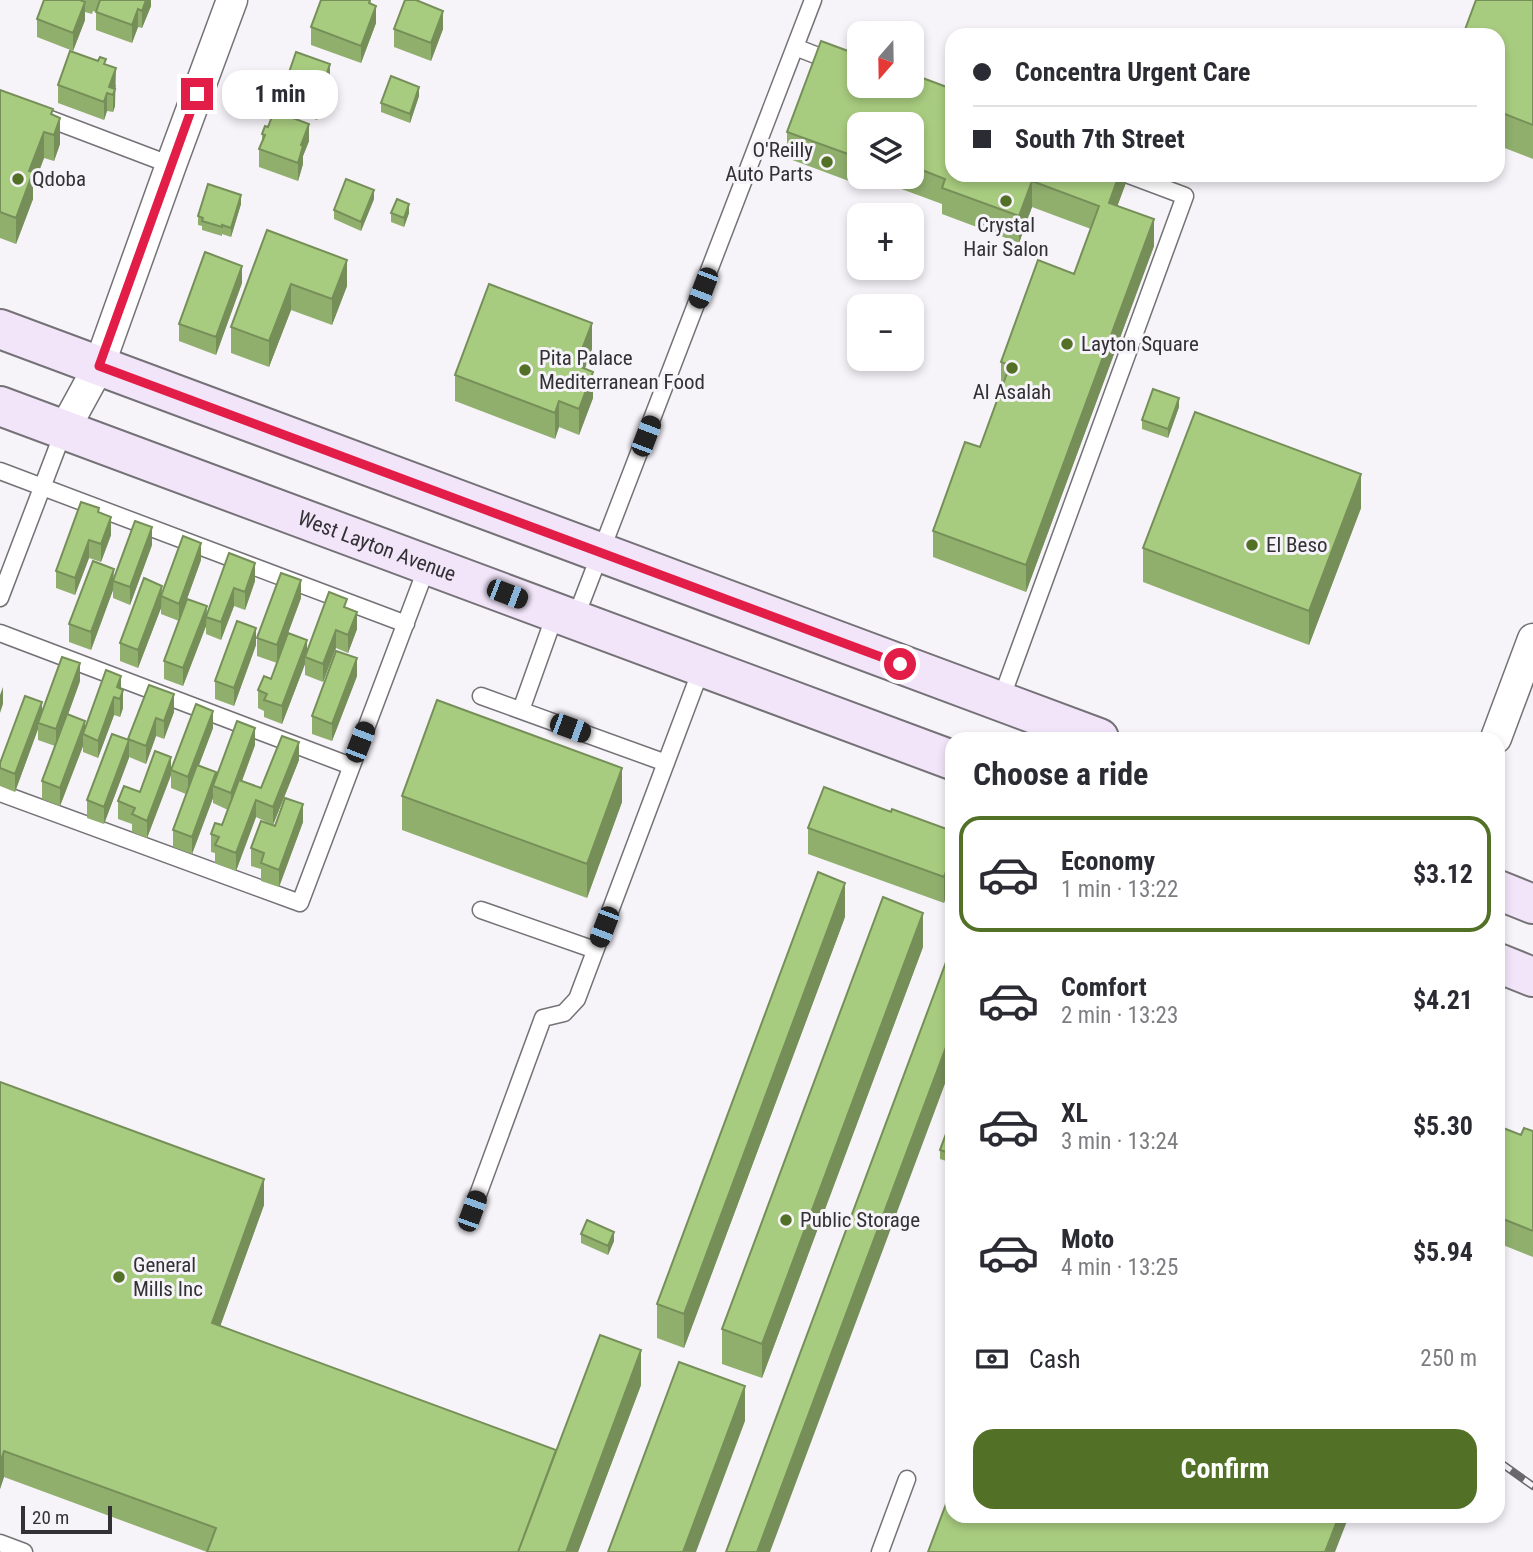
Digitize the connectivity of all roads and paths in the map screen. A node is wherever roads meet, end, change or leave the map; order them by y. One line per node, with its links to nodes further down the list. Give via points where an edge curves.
1 (232, 0): 6 (street)
2 (813, 0): 3 (lane)
3 (795, 47): 4 (lane); 14 (lane)
4 (847, 67)
5 (23, 109): 6 (lane)
6 (171, 165): 9 (street)
7 (1148, 182): 23 (lane, via 1185,196)
8 (0, 329): 9 (main road)
9 (99, 366): 11 (street); 14 (main road)
10 (0, 406): 11 (main road, West Layton Avenue)
11 (64, 430): 13 (lane); 15 (main road, West Layton Avenue)
12 (0, 471): 13 (lane)
13 (41, 486): 16 (lane); 18 (lane)
14 (601, 553): 17 (lane); 23 (main road)
15 (428, 565): 17 (main road, West Layton Avenue); 18 (lane)
16 (0, 598)
17 (566, 616): 21 (main road, West Layton Avenue); 24 (lane)
18 (406, 624): 29 (lane)
19 (0, 633): 29 (lane)
20 (1533, 639): 26 (street)
21 (702, 667): 27 (main road, West Layton Avenue); 28 (lane)
22 (481, 696): 24 (lane)
23 (1000, 702): 25 (main road)
24 (521, 710): 28 (lane)
25 (1082, 732)
26 (1498, 732)
27 (945, 757)
28 (666, 763): 34 (lane)
29 (351, 766): 30 (lane, via 300,903)
30 (0, 793)
31 (1505, 893): 32 (main road)
32 (1533, 904)
33 (481, 910): 34 (lane)
34 (595, 950): 37 (lane, via 577,999 564,1013 543,1018)
35 (1505, 966): 36 (main road)
36 (1533, 977)
37 (472, 1211)
38 (907, 1479): 41 (lane)
39 (0, 1543): 40 (lane)
40 (24, 1552)
41 (880, 1552)

